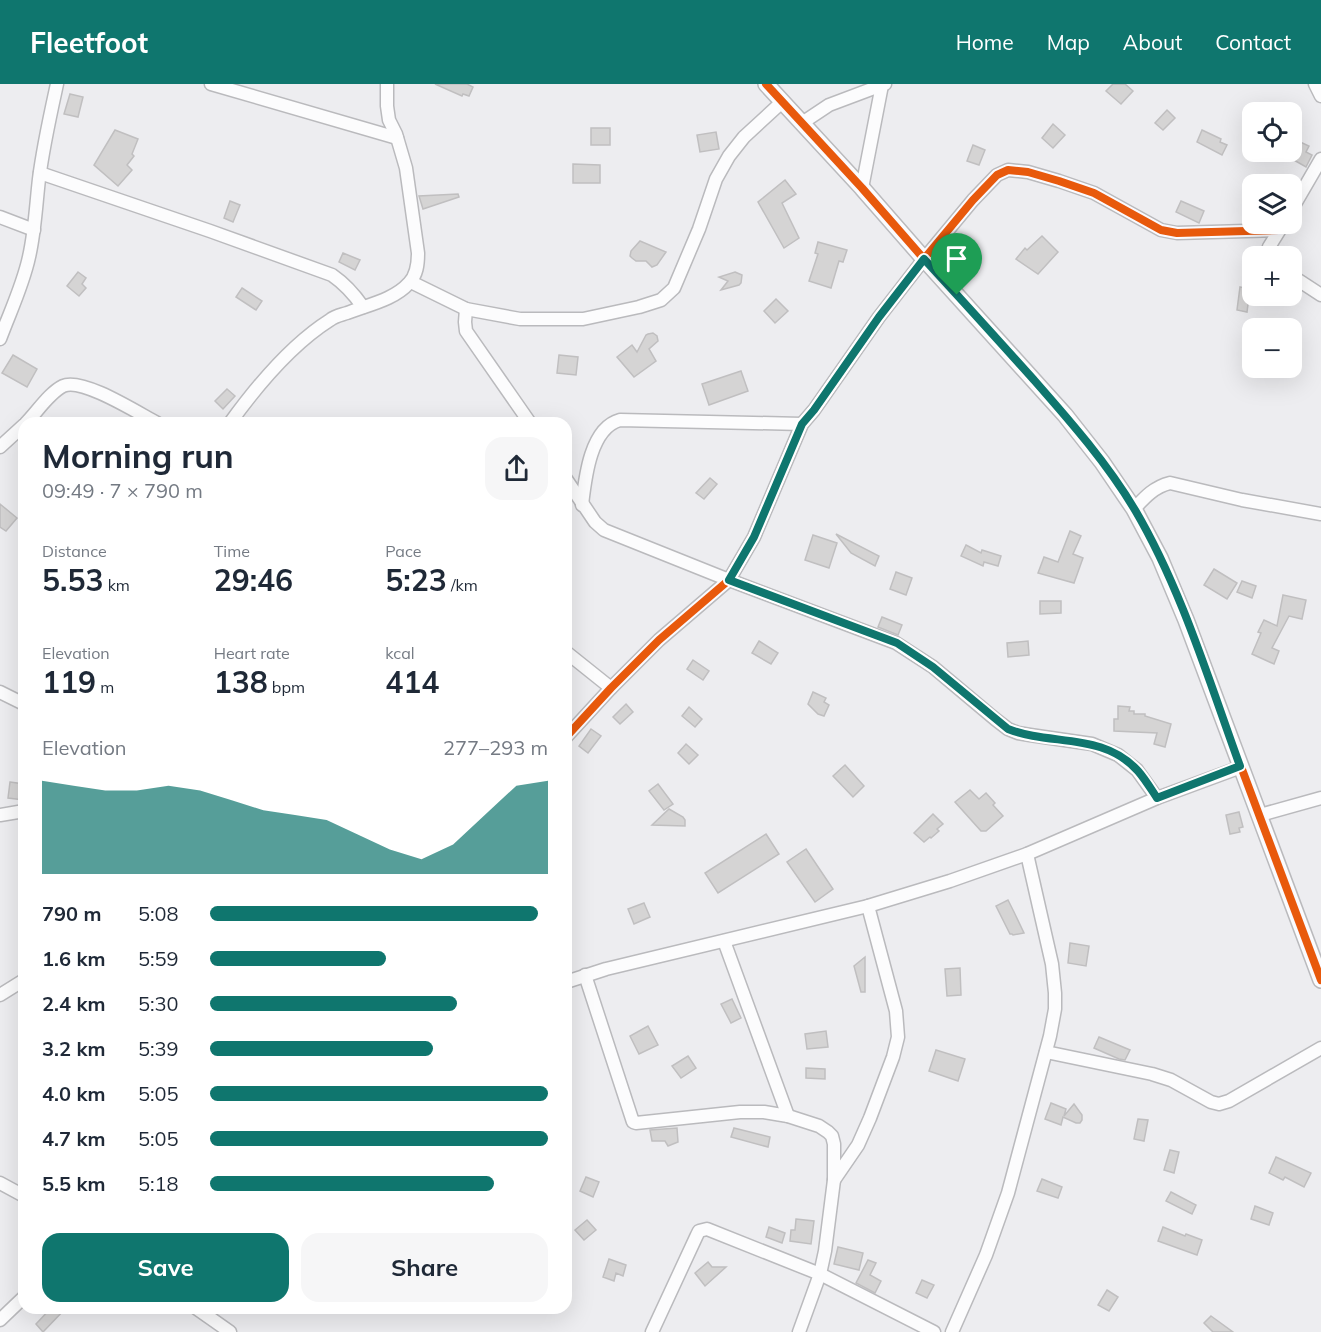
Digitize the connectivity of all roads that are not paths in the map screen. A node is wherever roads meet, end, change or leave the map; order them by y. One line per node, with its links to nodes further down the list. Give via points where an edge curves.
1 (57, 84): 12 (street)
2 (211, 84): 10 (street)
3 (387, 84): 10 (street, via 389,120)
4 (766, 84): 8 (street)
5 (884, 84): 9 (street, via 829,105); 13 (street)
6 (1315, 84): 7 (street)
7 (1321, 96)
8 (782, 102): 9 (street); 23 (street, via 729,156 716,179 674,288 661,300 583,319 520,319)
9 (802, 123): 13 (street)
10 (397, 138): 19 (street, via 406,168 418,253 418,267)
11 (1321, 159): 14 (street)
12 (40, 172): 17 (street); 22 (street, via 332,275)
13 (862, 188): 18 (street)
14 (1302, 192)
15 (0, 217): 17 (street)
16 (1242, 229): 18 (street, via 1177,233 1161,230 1094,194 1028,172 1008,170 997,175 973,200)
17 (34, 230): 24 (street, via 23,279)
18 (924, 259): 29 (street); 34 (street, via 1065,415)
19 (411, 282): 22 (street, via 385,299); 23 (street)
20 (1302, 283): 21 (street)
21 (1321, 295)
22 (363, 307): 27 (street, via 331,319 303,340)
23 (466, 309): 28 (street, via 466,331)
24 (0, 339)
25 (32, 417): 26 (street, via 55,392 73,383 89,387)
26 (146, 417)
27 (235, 417)
28 (526, 417)
29 (802, 424): 33 (street, via 611,422 594,448 586,471); 36 (street, via 754,537)
30 (18, 430): 31 (street)
31 (0, 447)
32 (572, 489): 33 (street)
33 (582, 505): 36 (street, via 604,530)
34 (1134, 509): 35 (street, via 1158,486 1170,483); 42 (street, via 1178,600)
35 (1321, 514)
36 (729, 580): 38 (street, via 659,640); 43 (street, via 897,643 933,667 1008,729 1092,744 1118,755 1137,770)
37 (572, 657): 38 (street)
38 (611, 688): 41 (street)
39 (0, 692): 40 (street)
40 (18, 701)
41 (572, 730)
42 (1240, 766): 43 (street); 46 (street)
43 (1157, 798): 48 (street)
44 (1321, 798): 46 (street)
45 (18, 812): 47 (street)
46 (1260, 814): 53 (street)
47 (0, 815)
48 (1027, 854): 49 (street); 57 (street, via 1054,977 1055,1010)
49 (868, 906): 50 (street); 59 (street, via 896,1011 898,1037 858,1145)
50 (724, 941): 51 (street); 58 (street)
51 (585, 975): 52 (street); 58 (street, via 633,1122 740,1112)
52 (572, 980)
53 (1321, 980)
54 (18, 984): 55 (street)
55 (0, 995)
56 (1321, 1048): 57 (street, via 1219,1104 1152,1074)
57 (1046, 1052): 70 (street, via 1008,1194)
58 (788, 1116): 59 (street, via 819,1126 832,1136)
59 (834, 1180): 62 (street)
60 (0, 1183): 61 (street)
61 (18, 1193)
62 (820, 1274): 67 (street, via 703,1229); 68 (street); 69 (street)
63 (18, 1303): 65 (street)
64 (204, 1314): 66 (street)
65 (0, 1320)
66 (230, 1332)
67 (652, 1332)
68 (799, 1332)
69 (934, 1332)
70 (952, 1332)

